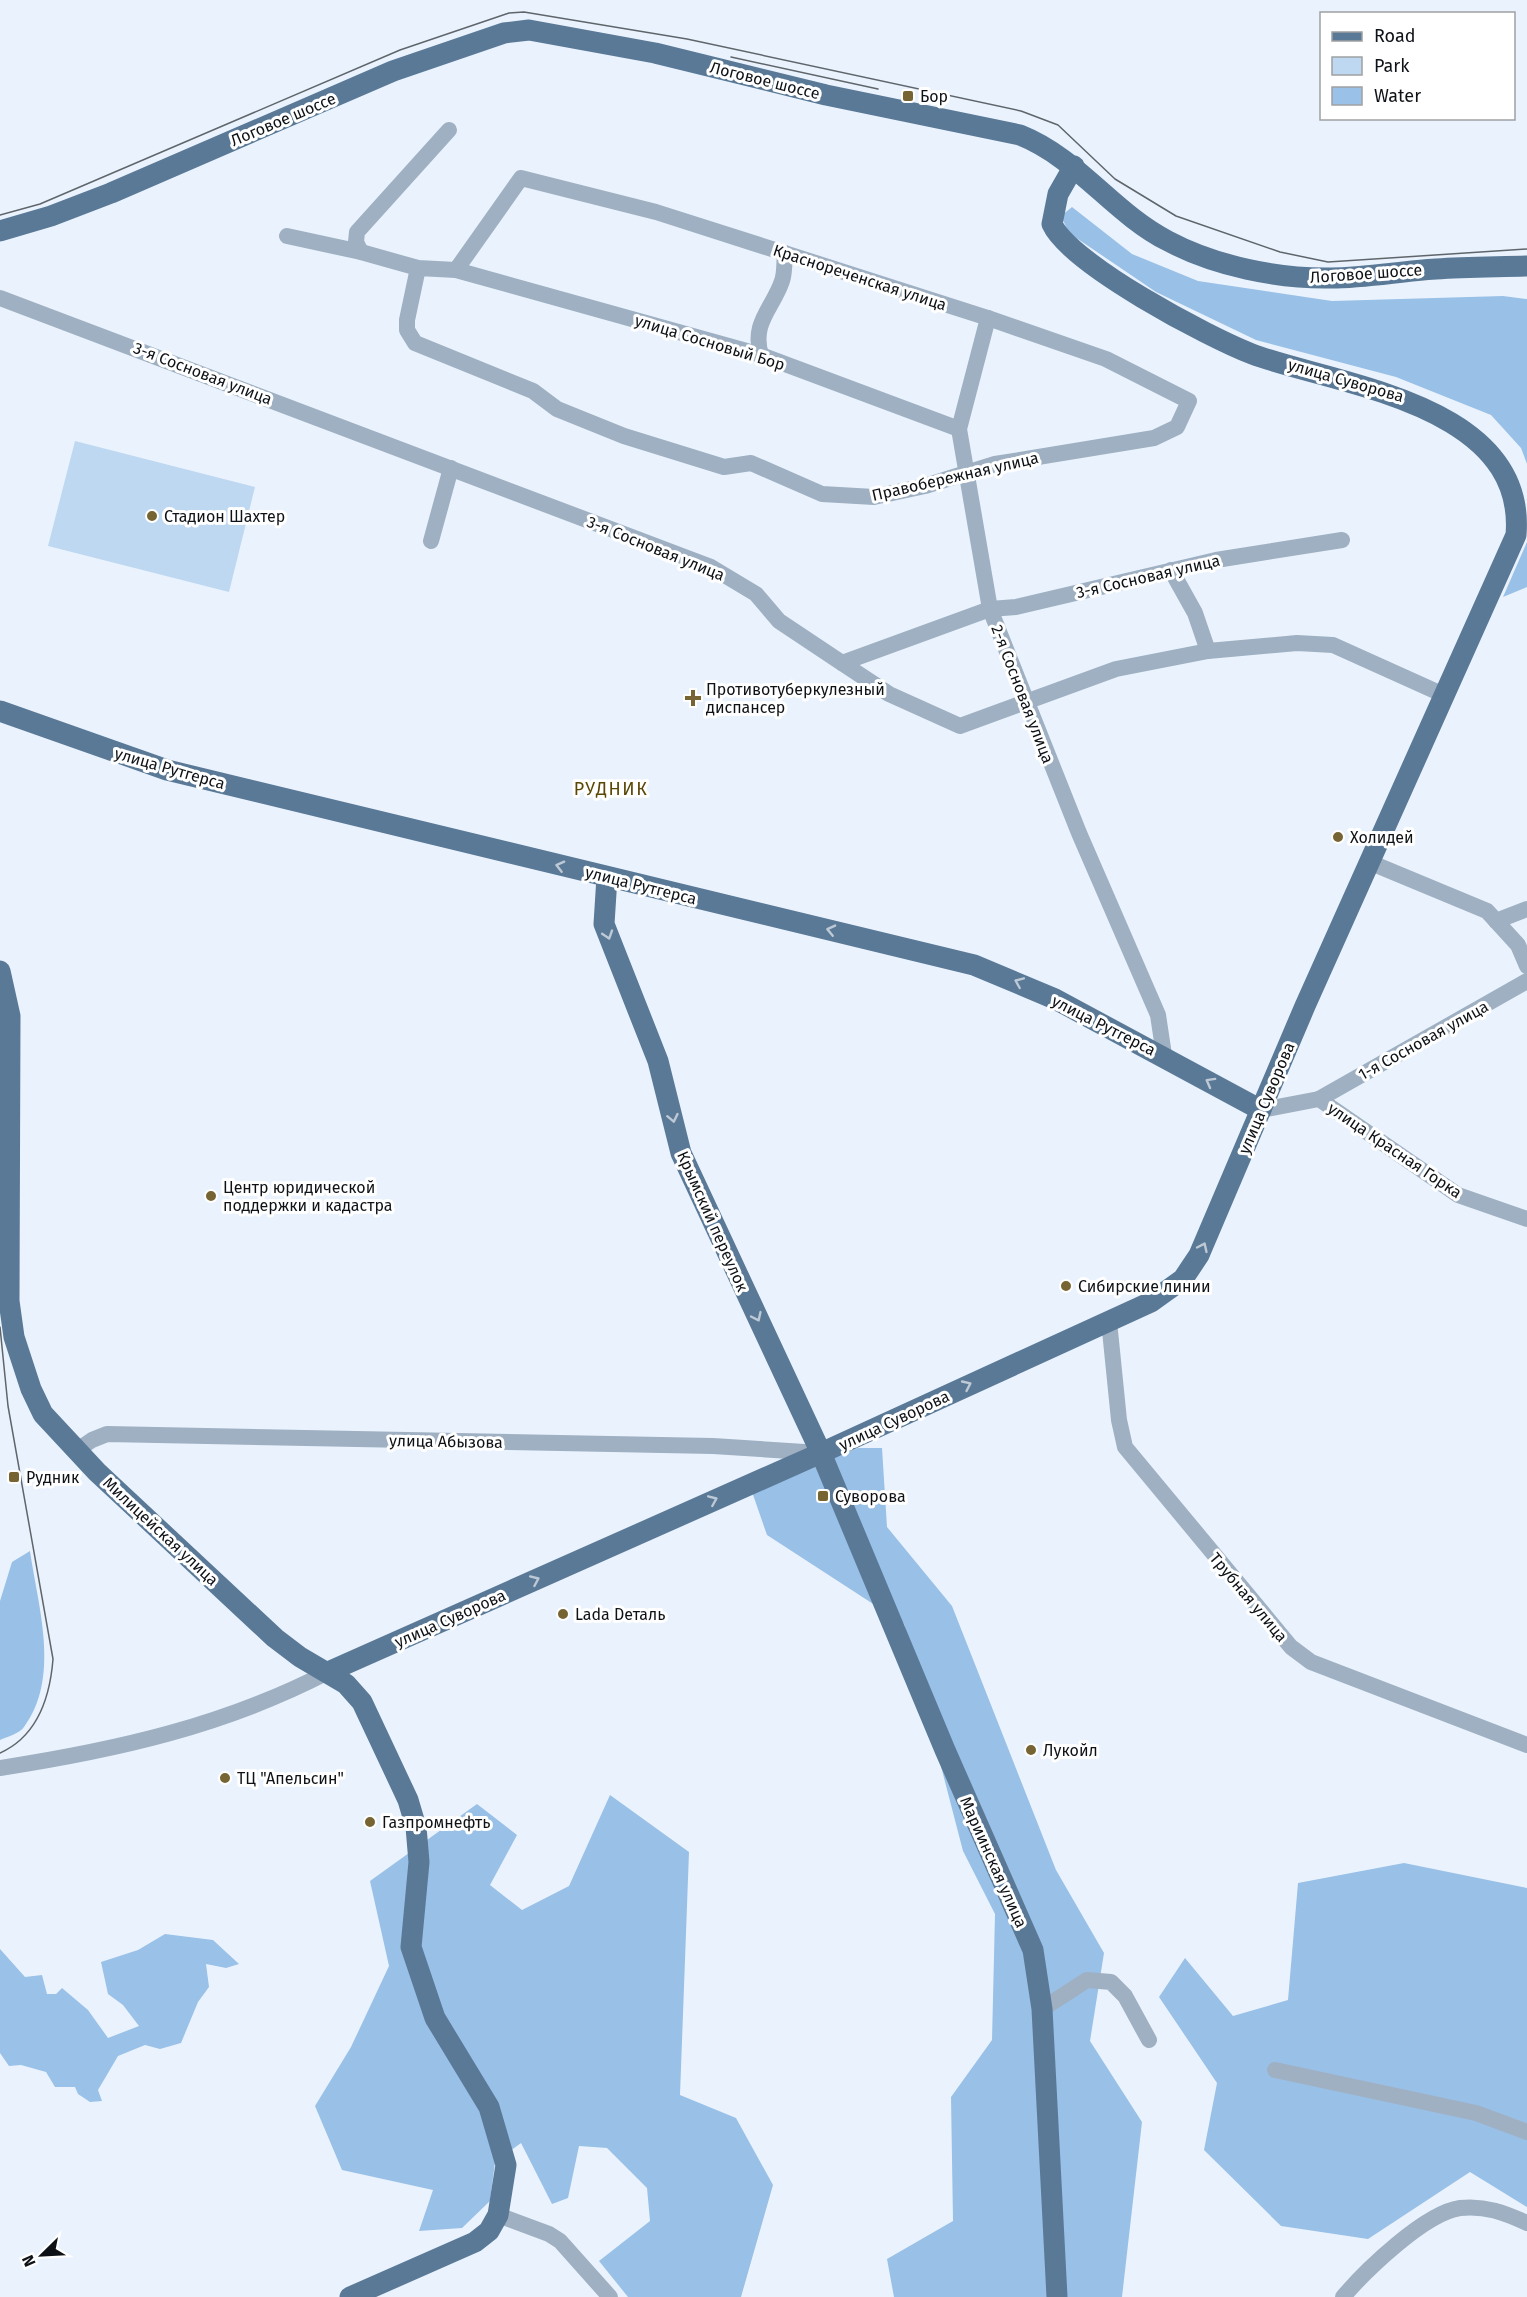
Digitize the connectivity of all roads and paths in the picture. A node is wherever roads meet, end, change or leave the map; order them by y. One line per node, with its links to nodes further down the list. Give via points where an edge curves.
1 (449, 130): 6 (street, via 357,231 356,242)
2 (1071, 171): 3 (main road, Логовое шоссе, via 1036,141 1020,135 826,95 654,53 529,30 504,33 393,71 111,193); 5 (main road, Логовое шоссе, via 1020,148 972,136 530,41 480,52 398,81 116,203); 8 (main road, Логовое шоссе, via 1152,232 1197,255 1239,266 1332,278); 11 (main road, Логовое шоссе, via 1129,228 1164,251 1199,266 1260,282 1334,290 1436,280); 25 (main road, улица Суворова, via 1054,204 1052,224 1064,242 1113,277 1254,354 1370,384 1425,404 1474,429 1493,442 1504,456 1515,474 1521,520)
3 (0, 231)
4 (287, 236): 6 (street, улица Сосновый Бор)
5 (0, 244)
6 (361, 252): 9 (street, улица Сосновый Бор)
7 (785, 253): 10 (street, Краснореченская улица, via 656,212 521,178); 13 (street, Краснореченская улица); 14 (street, via 782,281 765,311 757,341)
8 (1527, 266)
9 (418, 268): 10 (street, улица Сосновый Бор); 18 (street, Правобережная улица, via 406,320 407,330 416,343 533,391 557,409 624,436 724,467 752,464 822,494 874,497)
10 (456, 270): 14 (street, улица Сосновый Бор)
11 (1527, 279)
12 (0, 298): 17 (street, 3-я Сосновая улица)
13 (988, 318): 15 (street, Краснореченская улица, via 1106,359); 16 (street, 2-я Сосновая улица)
14 (761, 355): 16 (street, улица Сосновый Бор)
15 (1189, 401): 18 (street, Правобережная улица, via 1177,427 1154,438 1005,462)
16 (959, 429): 18 (street, 2-я Сосновая улица)
17 (451, 468): 20 (street); 24 (street, 3-я Сосновая улица, via 711,567 756,594 779,621)
18 (966, 473): 22 (street, 2-я Сосновая улица)
19 (1342, 540): 21 (street, 3-я Сосновая улица)
20 (431, 541)
21 (1171, 570): 22 (street, 3-я Сосновая улица, via 1016,607); 23 (street, via 1194,613)
22 (990, 609): 24 (street, 3-я Сосновая улица); 26 (street, 2-я Сосновая улица)
23 (1208, 651): 25 (street, via 1297,643 1334,645); 26 (street, via 1116,669)
24 (842, 663): 26 (street, via 890,694 960,726)
25 (1444, 695): 28 (main road, улица Суворова)
26 (1025, 700): 35 (street, 2-я Сосновая улица, via 1158,1015)
27 (0, 711): 29 (main road, улица Рутгерса, one-way to 27, via 167,770)
28 (1369, 862): 31 (street, via 1487,911); 37 (main road, улица Суворова)
29 (607, 877): 35 (main road, улица Рутгерса, one-way to 29, via 1055,999 975,965); 41 (main road, Крымский переулок, one-way to 41, via 604,924 658,1061 681,1153)
30 (1527, 909): 31 (street)
31 (1496, 921): 32 (street, via 1518,945)
32 (1527, 966)
33 (0, 971): 40 (main road, Милицейская улица, via 10,1016 9,1290 14,1337 43,1414)
34 (1527, 981): 36 (street, 1-я Сосновая улица)
35 (1164, 1055): 37 (main road, улица Рутгерса, one-way to 35)
36 (1319, 1099): 37 (street, улица Красная Горка); 38 (street, улица Красная Горка, via 1458,1195)
37 (1261, 1110): 39 (main road, улица Суворова, one-way to 37, via 1163,1295 1192,1268)
38 (1527, 1219)
39 (1109, 1321): 41 (main road, улица Суворова, one-way to 39); 45 (street, Трубная улица, via 1125,1447 1291,1647 1311,1662)
40 (76, 1451): 41 (street, улица Абызова, via 107,1434 713,1446); 43 (main road, Милицейская улица, via 275,1638)
41 (821, 1453): 42 (main road, улица Суворова, one-way to 41); 47 (main road, Мариинская улица, via 1033,1950)
42 (376, 1651): 43 (main road, улица Суворова); 44 (main road, via 361,1675)
43 (328, 1672): 44 (main road, Милицейская улица); 46 (street, улица Суворова, via 233,1716 164,1736)
44 (362, 1702): 51 (main road, via 404,1790 416,1827 419,1862 411,1947 435,2018 489,2107 506,2165)
45 (1527, 1745)
46 (0, 1768)
47 (1042, 2009): 48 (street, via 1087,1980 1111,1982 1125,1996); 55 (main road, Мариинская улица)
48 (1149, 2040)
49 (1275, 2070): 50 (street, via 1476,2113)
50 (1527, 2132)
51 (498, 2216): 53 (main road, via 475,2242); 54 (street, via 560,2241)
52 (1527, 2223): 56 (street, via 1498,2210 1459,2208 1400,2242)
53 (350, 2297)
54 (610, 2297)
55 (1057, 2297)
56 (1343, 2297)

